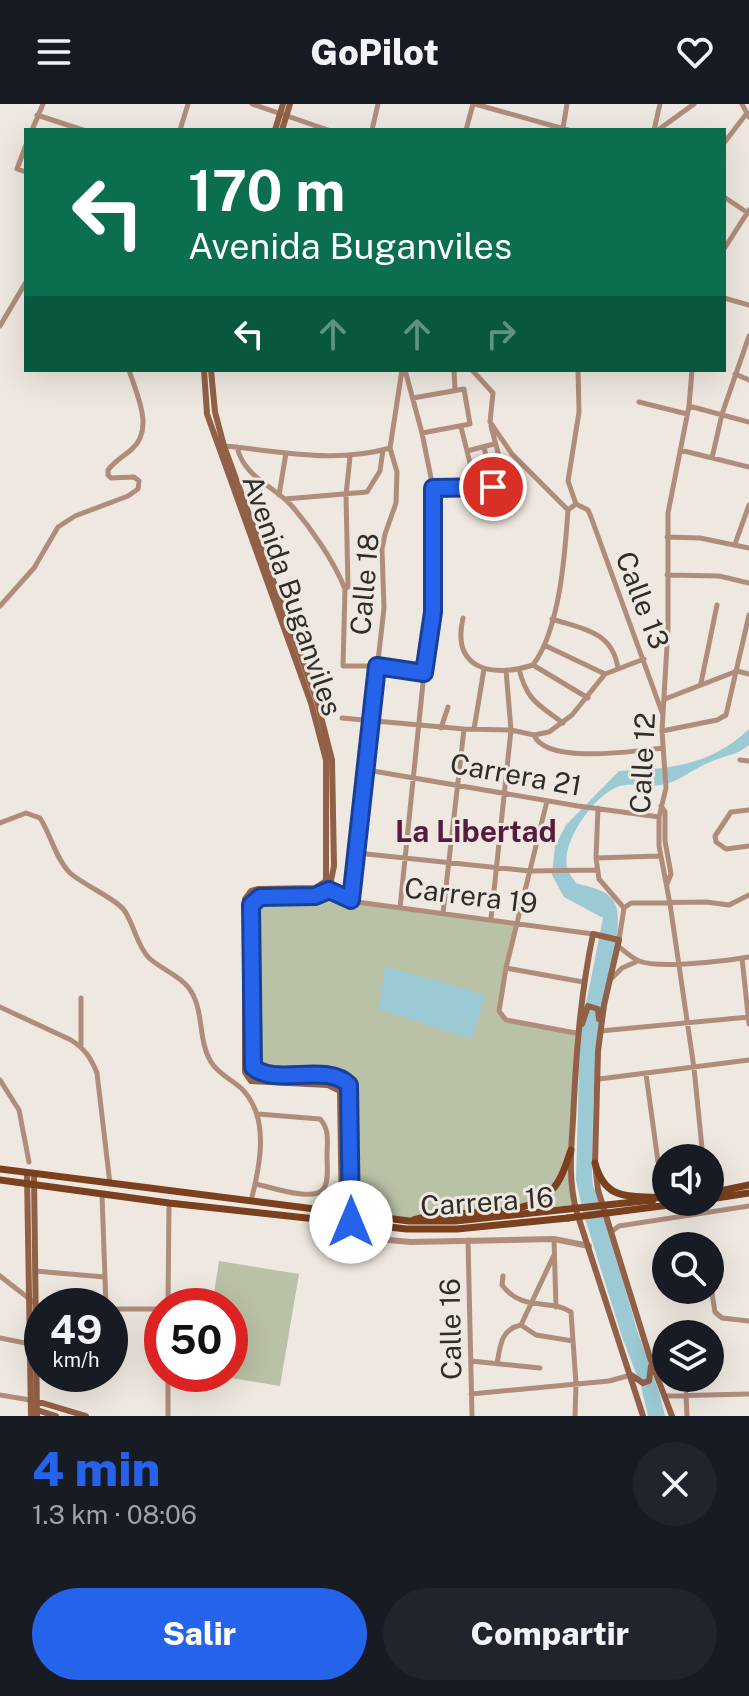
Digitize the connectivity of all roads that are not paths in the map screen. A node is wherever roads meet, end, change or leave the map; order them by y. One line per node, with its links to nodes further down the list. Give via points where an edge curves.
1 (43, 104): 13 (street)
2 (188, 104): 17 (street)
3 (252, 104): 12 (street)
4 (283, 104): 12 (main road)
5 (290, 104): 12 (main road)
6 (378, 104): 21 (street)
7 (474, 104): 22 (street); 23 (street)
8 (567, 104): 24 (street)
9 (660, 104): 25 (street)
10 (694, 104): 26 (street)
11 (742, 104): 14 (street)
12 (284, 114): 18 (main road); 19 (main road); 20 (street)
13 (37, 115): 15 (street); 16 (street)
14 (748, 115): 27 (street)
15 (33, 128)
16 (77, 128)
17 (181, 128)
18 (276, 128)
19 (282, 128)
20 (322, 128)
21 (372, 128)
22 (467, 128)
23 (562, 128)
24 (566, 128)
25 (656, 128)
26 (659, 128)
27 (726, 141)
28 (24, 150): 29 (street, via 17,169)
29 (24, 171)
30 (726, 198): 31 (street)
31 (748, 212): 32 (street)
32 (726, 246)
33 (24, 285): 36 (street)
34 (726, 299): 35 (street)
35 (749, 305)
36 (0, 326)
37 (749, 336): 47 (street)
38 (130, 372): 84 (street, via 142,412 142,434 108,470 111,478 134,477 138,489 58,527 34,568)
39 (204, 372): 138 (main road, Avenida Buganviles, via 207,414 311,703 326,760)
40 (211, 372): 59 (main road, Avenida Buganviles)
41 (404, 372): 62 (street, Calle 18)
42 (405, 372): 50 (street)
43 (454, 372): 49 (street)
44 (474, 372): 54 (street, via 493,393)
45 (578, 372): 74 (street, via 579,412 568,481)
46 (692, 372): 52 (street, Calle 12)
47 (735, 374): 48 (street); 53 (street)
48 (749, 380)
49 (455, 390): 50 (street); 56 (street, via 464,389 470,424)
50 (413, 398): 57 (street)
51 (639, 402): 52 (street)
52 (688, 410): 53 (street); 63 (street, Calle 12)
53 (722, 414): 55 (street); 67 (street)
54 (490, 422): 58 (street); 76 (street, via 512,454)
55 (749, 422)
56 (461, 427): 57 (street); 64 (street)
57 (422, 433): 71 (street)
58 (494, 444): 61 (street); 70 (street)
59 (224, 446): 60 (street); 138 (main road, Avenida Buganviles, via 317,701 332,760 334,866)
60 (237, 447): 65 (street); 73 (street, via 246,468)
61 (484, 447): 64 (street); 69 (street, via 493,487)
62 (386, 449): 66 (street); 72 (street, via 367,492); 91 (street, Calle 18, via 397,472 397,491 382,549 384,608)
63 (680, 450): 67 (street); 77 (street, Calle 12)
64 (467, 451): 69 (street)
65 (286, 453): 66 (street); 73 (street)
66 (350, 457): 72 (street)
67 (712, 458): 68 (street)
68 (749, 467)
69 (476, 487): 71 (street)
70 (507, 487)
71 (433, 488): 97 (street, via 433,612)
72 (346, 495): 73 (street); 82 (street, via 350,568)
73 (282, 497): 82 (street)
74 (576, 504): 76 (street); 89 (street, Calle 13, via 588,510)
75 (749, 505): 78 (street)
76 (568, 510): 87 (street)
77 (667, 537): 78 (street); 80 (street, Calle 12)
78 (735, 544): 79 (street)
79 (749, 548)
80 (667, 575): 81 (street, via 719,576); 102 (street, Calle 12)
81 (749, 583)
82 (345, 589): 91 (street, via 343,666)
83 (717, 605): 100 (street)
84 (0, 606)
85 (749, 615): 96 (street)
86 (463, 618): 93 (street, via 462,650)
87 (552, 619): 88 (street); 92 (street, via 602,636 616,653)
88 (544, 645): 90 (street); 98 (street)
89 (644, 659): 92 (street); 104 (street, Calle 13)
90 (533, 665): 94 (street); 101 (street)
91 (377, 666): 97 (street); 106 (street, Calle 18)
92 (618, 668): 98 (street)
93 (484, 669): 95 (street); 111 (street)
94 (519, 669): 95 (street); 107 (street, via 530,698)
95 (506, 670): 112 (street)
96 (737, 671): 99 (street); 100 (street); 113 (street, via 723,718)
97 (424, 673): 108 (street)
98 (605, 674): 101 (street)
99 (749, 674)
100 (700, 684): 102 (street)
101 (588, 698): 107 (street)
102 (665, 699): 104 (street, Calle 12)
103 (448, 707): 109 (street)
104 (663, 716): 113 (street, Calle 12)
105 (342, 718): 106 (street)
106 (371, 720): 108 (street); 118 (street, Calle 18)
107 (563, 723): 114 (street)
108 (420, 725): 109 (street); 119 (street)
109 (441, 728): 110 (street)
110 (464, 729): 111 (street); 120 (street)
111 (474, 729): 112 (street)
112 (511, 730): 114 (street); 121 (street)
113 (662, 731): 115 (street, Calle 12)
114 (534, 735): 115 (street, via 545,748 568,753)
115 (663, 748): 123 (street, Calle 12, via 666,788)
116 (740, 760): 117 (street)
117 (749, 761)
118 (367, 770): 119 (street, Carrera 21); 129 (street, Calle 18)
119 (415, 778): 120 (street, Carrera 21); 131 (street)
120 (458, 784): 121 (street, Carrera 21); 133 (street)
121 (506, 793): 122 (street, Carrera 21); 134 (street)
122 (547, 801): 124 (street, Carrera 21); 136 (street)
123 (661, 806): 126 (street, Calle 12); 137 (street, via 671,874)
124 (596, 808): 126 (street, Carrera 21); 132 (street)
125 (749, 810): 128 (street, via 731,812 715,836 726,849)
126 (659, 817): 130 (street, Calle 12)
127 (0, 823): 170 (street, via 26,813 40,818 68,870 122,907 146,955 186,984 195,998 211,1063 245,1093)
128 (749, 846)
129 (357, 853): 131 (street); 140 (street, Calle 18)
130 (660, 856): 132 (street); 137 (street, Calle 12)
131 (405, 858): 133 (street); 142 (street)
132 (596, 858): 135 (street)
133 (450, 862): 134 (street); 144 (street)
134 (495, 867): 136 (street); 145 (street)
135 (597, 870): 136 (street); 143 (street, via 602,885)
136 (530, 871): 146 (street)
137 (666, 885): 141 (street, Calle 12)
138 (326, 887): 140 (street, Carrera 19); 193 (main road, via 315,896 260,897 251,905 252,1062 260,1072 336,1077 349,1085); 194 (main road, via 258,889 245,899 244,1066 251,1081 328,1085 340,1091)
139 (748, 896): 141 (street, via 729,905)
140 (351, 900): 142 (street, Carrera 19)
141 (670, 904): 143 (street, via 631,903); 151 (street, Calle 12)
142 (400, 908): 144 (street, Carrera 19)
143 (624, 908): 148 (street)
144 (443, 913): 145 (street, Carrera 19)
145 (491, 919): 146 (street, Carrera 19)
146 (518, 922): 147 (street, Carrera 19); 152 (street)
147 (596, 935): 148 (main road, Carrera 19); 154 (main road)
148 (618, 942): 150 (street, Carrera 19); 153 (main road)
149 (745, 958): 151 (street); 157 (street)
150 (639, 961): 151 (street); 153 (street)
151 (679, 964): 158 (street, Calle 12)
152 (506, 968): 154 (street); 161 (street, via 499,1006 503,1018)
153 (610, 981): 160 (main road)
154 (583, 982): 161 (main road)
155 (81, 998): 163 (street)
156 (0, 1007): 163 (street)
157 (748, 1017): 158 (street); 159 (street)
158 (687, 1024): 160 (street); 166 (street, Calle 12)
159 (749, 1024)
160 (600, 1031): 164 (main road)
161 (576, 1033): 162 (main road)
162 (577, 1045): 164 (main road, via 583,1014 594,1006 599,1013); 173 (main road)
163 (81, 1046): 180 (street, via 97,1073)
164 (598, 1051): 168 (main road)
165 (749, 1060): 166 (street)
166 (694, 1068): 167 (street); 172 (street, Calle 12)
167 (646, 1074): 168 (street); 171 (street)
168 (599, 1079): 175 (main road)
169 (0, 1080): 174 (street, via 19,1110)
170 (258, 1114): 181 (street); 181 (street, via 320,1119 328,1135 327,1178 325,1188 308,1196)
171 (654, 1144)
172 (702, 1144)
173 (571, 1150): 196 (main road, via 558,1183 538,1202); 201 (main road, via 573,1199)
174 (29, 1162)
175 (595, 1163): 187 (main road, via 602,1183 616,1194); 198 (main road)
176 (0, 1169): 177 (main road, Carrera 16)
177 (31, 1175): 179 (main road); 180 (main road, Carrera 16)
178 (0, 1180): 179 (main road, Carrera 16)
179 (30, 1184): 185 (main road, Carrera 16); 203 (main road); 207 (main road)
180 (110, 1184): 189 (main road, Carrera 16)
181 (256, 1184): 189 (street)
182 (749, 1185): 183 (main road)
183 (724, 1190)
184 (749, 1193): 186 (main road)
185 (102, 1195): 190 (main road, Carrera 16); 206 (street)
186 (724, 1197)
187 (652, 1198)
188 (652, 1200): 195 (main road, Carrera 16, bridge)
189 (251, 1202): 194 (main road, Carrera 16)
190 (169, 1203): 194 (main road, Carrera 16); 210 (street)
191 (652, 1206): 195 (main road, Carrera 16, bridge)
192 (749, 1206): 198 (street, via 619,1226)
193 (351, 1213): 194 (main road, Carrera 16); 196 (main road, Carrera 16); 197 (main road)
194 (341, 1216): 197 (main road, Carrera 16); 200 (street, via 345,1230 356,1237)
195 (522, 1217): 196 (main road, Carrera 16); 197 (main road, Carrera 16, via 438,1230)
196 (409, 1221)
197 (351, 1222)
198 (611, 1233): 220 (main road)
199 (554, 1239): 200 (street); 201 (street); 202 (street)
200 (468, 1240): 221 (street, Calle 16)
201 (589, 1246): 224 (main road)
202 (554, 1255): 213 (street); 214 (street)
203 (35, 1271): 206 (street); 208 (main road)
204 (0, 1276): 211 (street)
205 (503, 1276): 213 (street, via 502,1285 510,1294)
206 (104, 1277): 209 (street)
207 (33, 1288)
208 (34, 1288)
209 (105, 1288)
210 (168, 1288)
211 (24, 1295)
212 (714, 1304): 215 (street, via 722,1318)
213 (532, 1305): 214 (street); 216 (street)
214 (556, 1307): 218 (street, via 571,1312)
215 (749, 1321)
216 (521, 1325): 218 (street, via 536,1335); 222 (street, via 502,1338)
217 (0, 1338): 219 (street)
218 (573, 1341): 225 (street)
219 (24, 1343)
220 (650, 1358): 224 (main road, via 649,1381); 231 (main road)
221 (471, 1361): 222 (street); 227 (street, Calle 16)
222 (497, 1364): 223 (street)
223 (540, 1368)
224 (631, 1375): 225 (street); 238 (main road)
225 (576, 1384): 227 (street); 237 (street)
226 (168, 1392): 235 (street)
227 (471, 1394): 236 (street, Calle 16)
228 (686, 1394): 229 (street); 231 (street); 240 (street)
229 (749, 1394)
230 (0, 1395): 232 (street)
231 (665, 1396): 239 (main road)
232 (32, 1407): 233 (main road); 234 (main road)
233 (56, 1416)
234 (86, 1416)
235 (168, 1416)
236 (472, 1416)
237 (575, 1416)
238 (643, 1416)
239 (672, 1416)
240 (687, 1416)

